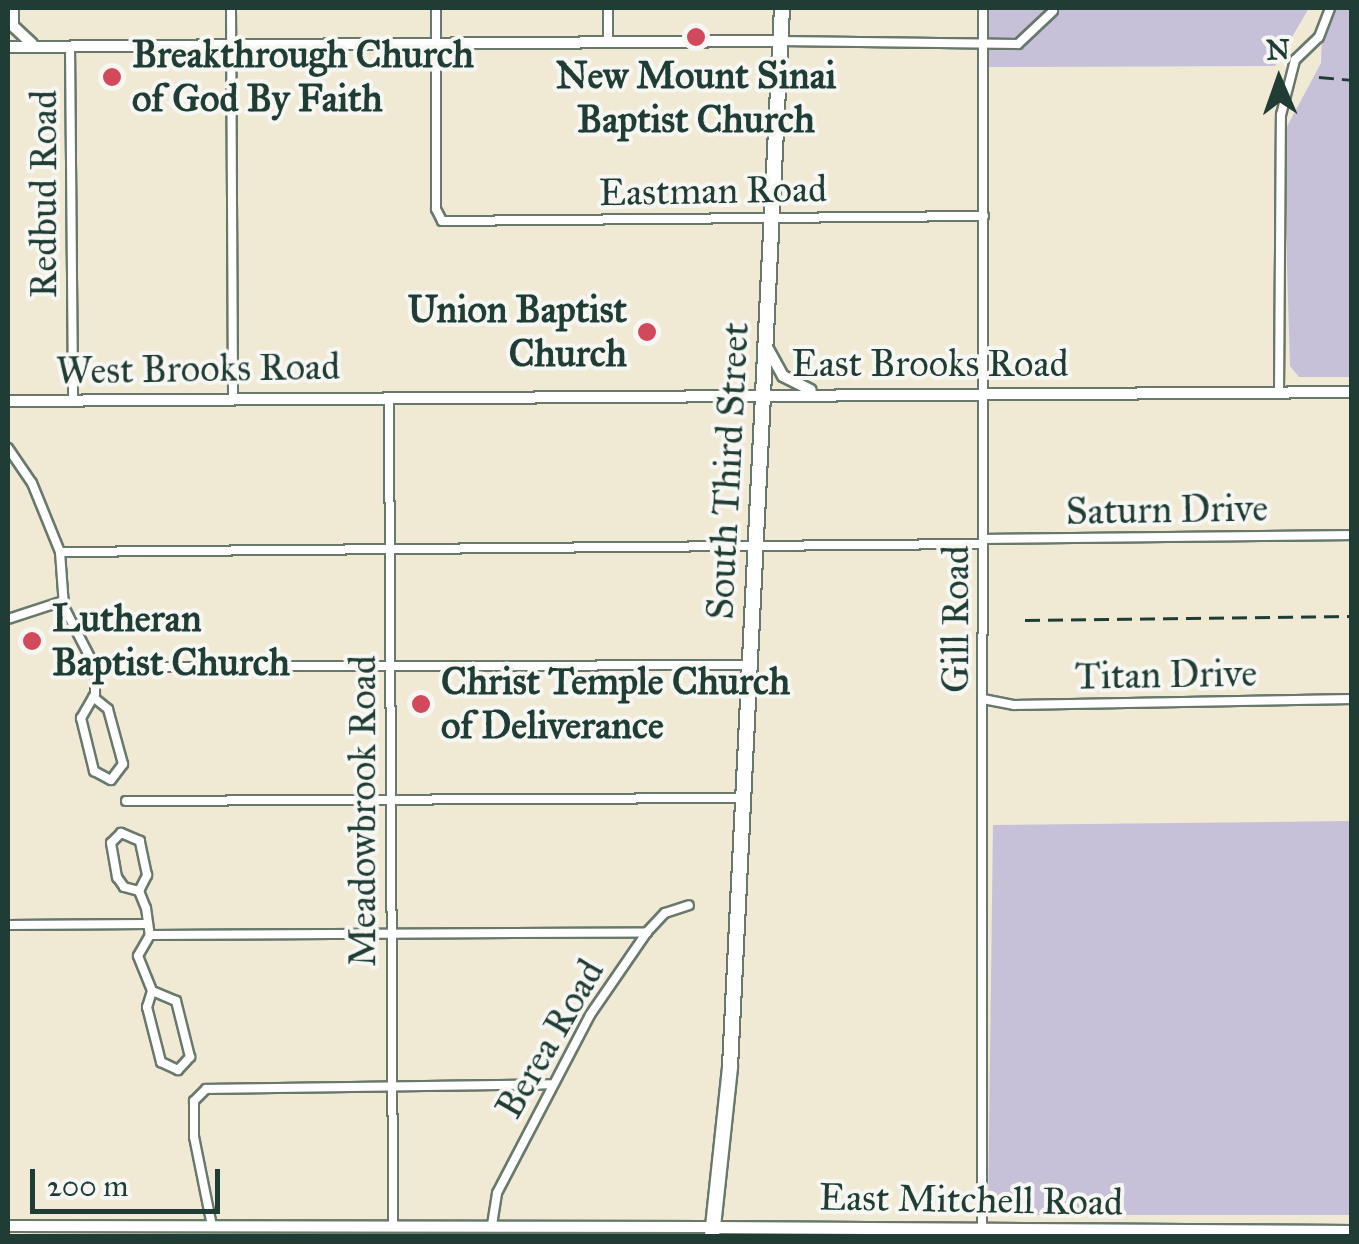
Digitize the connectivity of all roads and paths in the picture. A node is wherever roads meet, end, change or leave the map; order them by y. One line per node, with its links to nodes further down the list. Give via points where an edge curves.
1 (13, 8): 14 (main road, via 13,26)
2 (231, 8): 12 (street)
3 (436, 8): 13 (street)
4 (608, 8): 10 (street)
5 (782, 8): 9 (highway, South Third Street)
6 (983, 8): 11 (street, Gill Road)
7 (1330, 8): 20 (street, via 1324,29 1285,82)
8 (1053, 11): 11 (street, via 1018,44)
9 (780, 41): 10 (main road); 11 (street); 18 (highway, South Third Street)
10 (608, 44): 13 (main road)
11 (983, 44): 17 (street, Gill Road)
12 (230, 45): 13 (main road); 15 (main road); 26 (street)
13 (436, 46): 18 (street, Eastman Road, via 436,209 442,221)
14 (38, 47): 15 (main road); 16 (main road)
15 (70, 47): 28 (street, Redbud Road)
16 (8, 50)
17 (984, 216): 18 (street, Eastman Road); 24 (street, Gill Road)
18 (772, 218): 19 (highway, South Third Street)
19 (767, 347): 22 (highway, South Third Street); 23 (main road, via 791,384)
20 (1279, 392): 21 (main road, East Brooks Road); 24 (main road, East Brooks Road)
21 (1352, 392)
22 (764, 394): 23 (main road, East Brooks Road); 25 (main road, East Brooks Road); 32 (highway, South Third Street)
23 (826, 395): 24 (main road, East Brooks Road)
24 (984, 395): 31 (street, Gill Road)
25 (389, 397): 26 (main road, West Brooks Road); 33 (street, Meadowbrook Road)
26 (234, 399): 28 (main road, West Brooks Road)
27 (8, 401): 28 (main road, West Brooks Road)
28 (73, 401)
29 (8, 448): 34 (street, via 32,483)
30 (1352, 535): 31 (street, Saturn Drive)
31 (984, 542): 32 (street, Saturn Drive); 41 (street, Gill Road)
32 (756, 547): 33 (street, Saturn Drive); 37 (highway, South Third Street)
33 (388, 549): 34 (street, Saturn Drive); 38 (street, Meadowbrook Road)
34 (60, 552): 35 (street)
35 (64, 601): 36 (street); 39 (street)
36 (8, 619)
37 (751, 665): 38 (street); 43 (highway, South Third Street)
38 (389, 666): 39 (street); 44 (street, Meadowbrook Road)
39 (94, 668): 40 (street)
40 (93, 697): 40 (street, via 81,718 96,774 114,780 122,761 108,708)
41 (983, 698): 42 (street, Titan Drive, via 1014,705); 60 (street, Gill Road)
42 (1352, 699)
43 (744, 798): 44 (street); 62 (highway, South Third Street, via 730,1067)
44 (390, 800): 45 (street); 51 (street, Meadowbrook Road)
45 (126, 801)
46 (139, 891): 46 (street, via 147,875 140,842 121,833 112,843 117,876 124,888); 48 (street)
47 (690, 905): 50 (street, Berea Road, via 664,914)
48 (146, 924): 49 (street); 52 (street)
49 (8, 925)
50 (647, 932): 51 (street); 54 (street, Berea Road)
51 (392, 933): 52 (street); 55 (street, Meadowbrook Road)
52 (150, 935): 53 (street, via 138,956)
53 (152, 991): 53 (street, via 147,1005 161,1062 178,1070 190,1057 176,1001)
54 (552, 1084): 55 (street); 57 (street, Berea Road, via 497,1193)
55 (392, 1085): 56 (street, Meadowbrook Road); 59 (street, via 202,1092 194,1101 194,1142)
56 (393, 1225): 57 (main road); 59 (main road)
57 (492, 1225): 62 (main road)
58 (8, 1226): 59 (main road)
59 (212, 1226)
60 (982, 1230): 62 (main road, East Mitchell Road); 63 (main road, East Mitchell Road)
61 (1352, 1231): 64 (main road, East Mitchell Road)
62 (712, 1232)
63 (1047, 1233): 65 (main road, East Mitchell Road)
64 (1228, 1233): 65 (main road, East Mitchell Road)
65 (1142, 1234)

